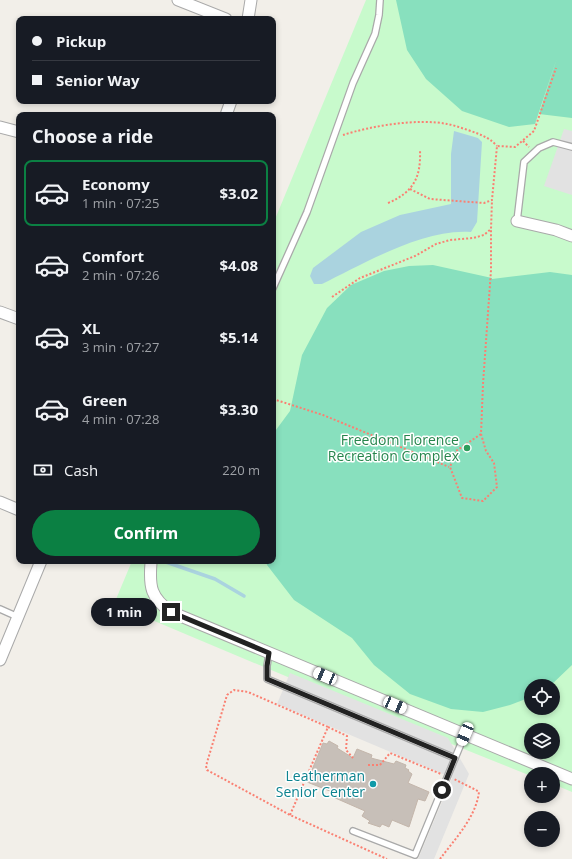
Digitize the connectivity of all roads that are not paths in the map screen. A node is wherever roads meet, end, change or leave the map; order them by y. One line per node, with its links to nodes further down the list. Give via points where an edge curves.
1 (178, 0): 4 (street)
2 (251, 0): 5 (street)
3 (380, 0): 11 (lane, via 375,34 353,83 307,212)
4 (218, 16)
5 (248, 16)
6 (0, 127): 7 (street)
7 (16, 131)
8 (572, 147): 9 (lane, via 553,142 539,148 524,162)
9 (517, 221): 10 (street)
10 (572, 236)
11 (276, 281)
12 (0, 312): 13 (street)
13 (16, 318)
14 (0, 502): 15 (street)
15 (16, 509)
16 (40, 564): 19 (street)
17 (152, 564): 20 (street, via 150,580 153,594 161,605 171,612)
18 (0, 609): 19 (lane)
19 (18, 617): 21 (street)
20 (269, 653): 22 (street); 23 (lane, via 267,679)
21 (1, 654)
22 (465, 734): 23 (lane); 24 (street)
23 (455, 758): 25 (lane, via 415,855)
24 (572, 779)
25 (353, 831)

